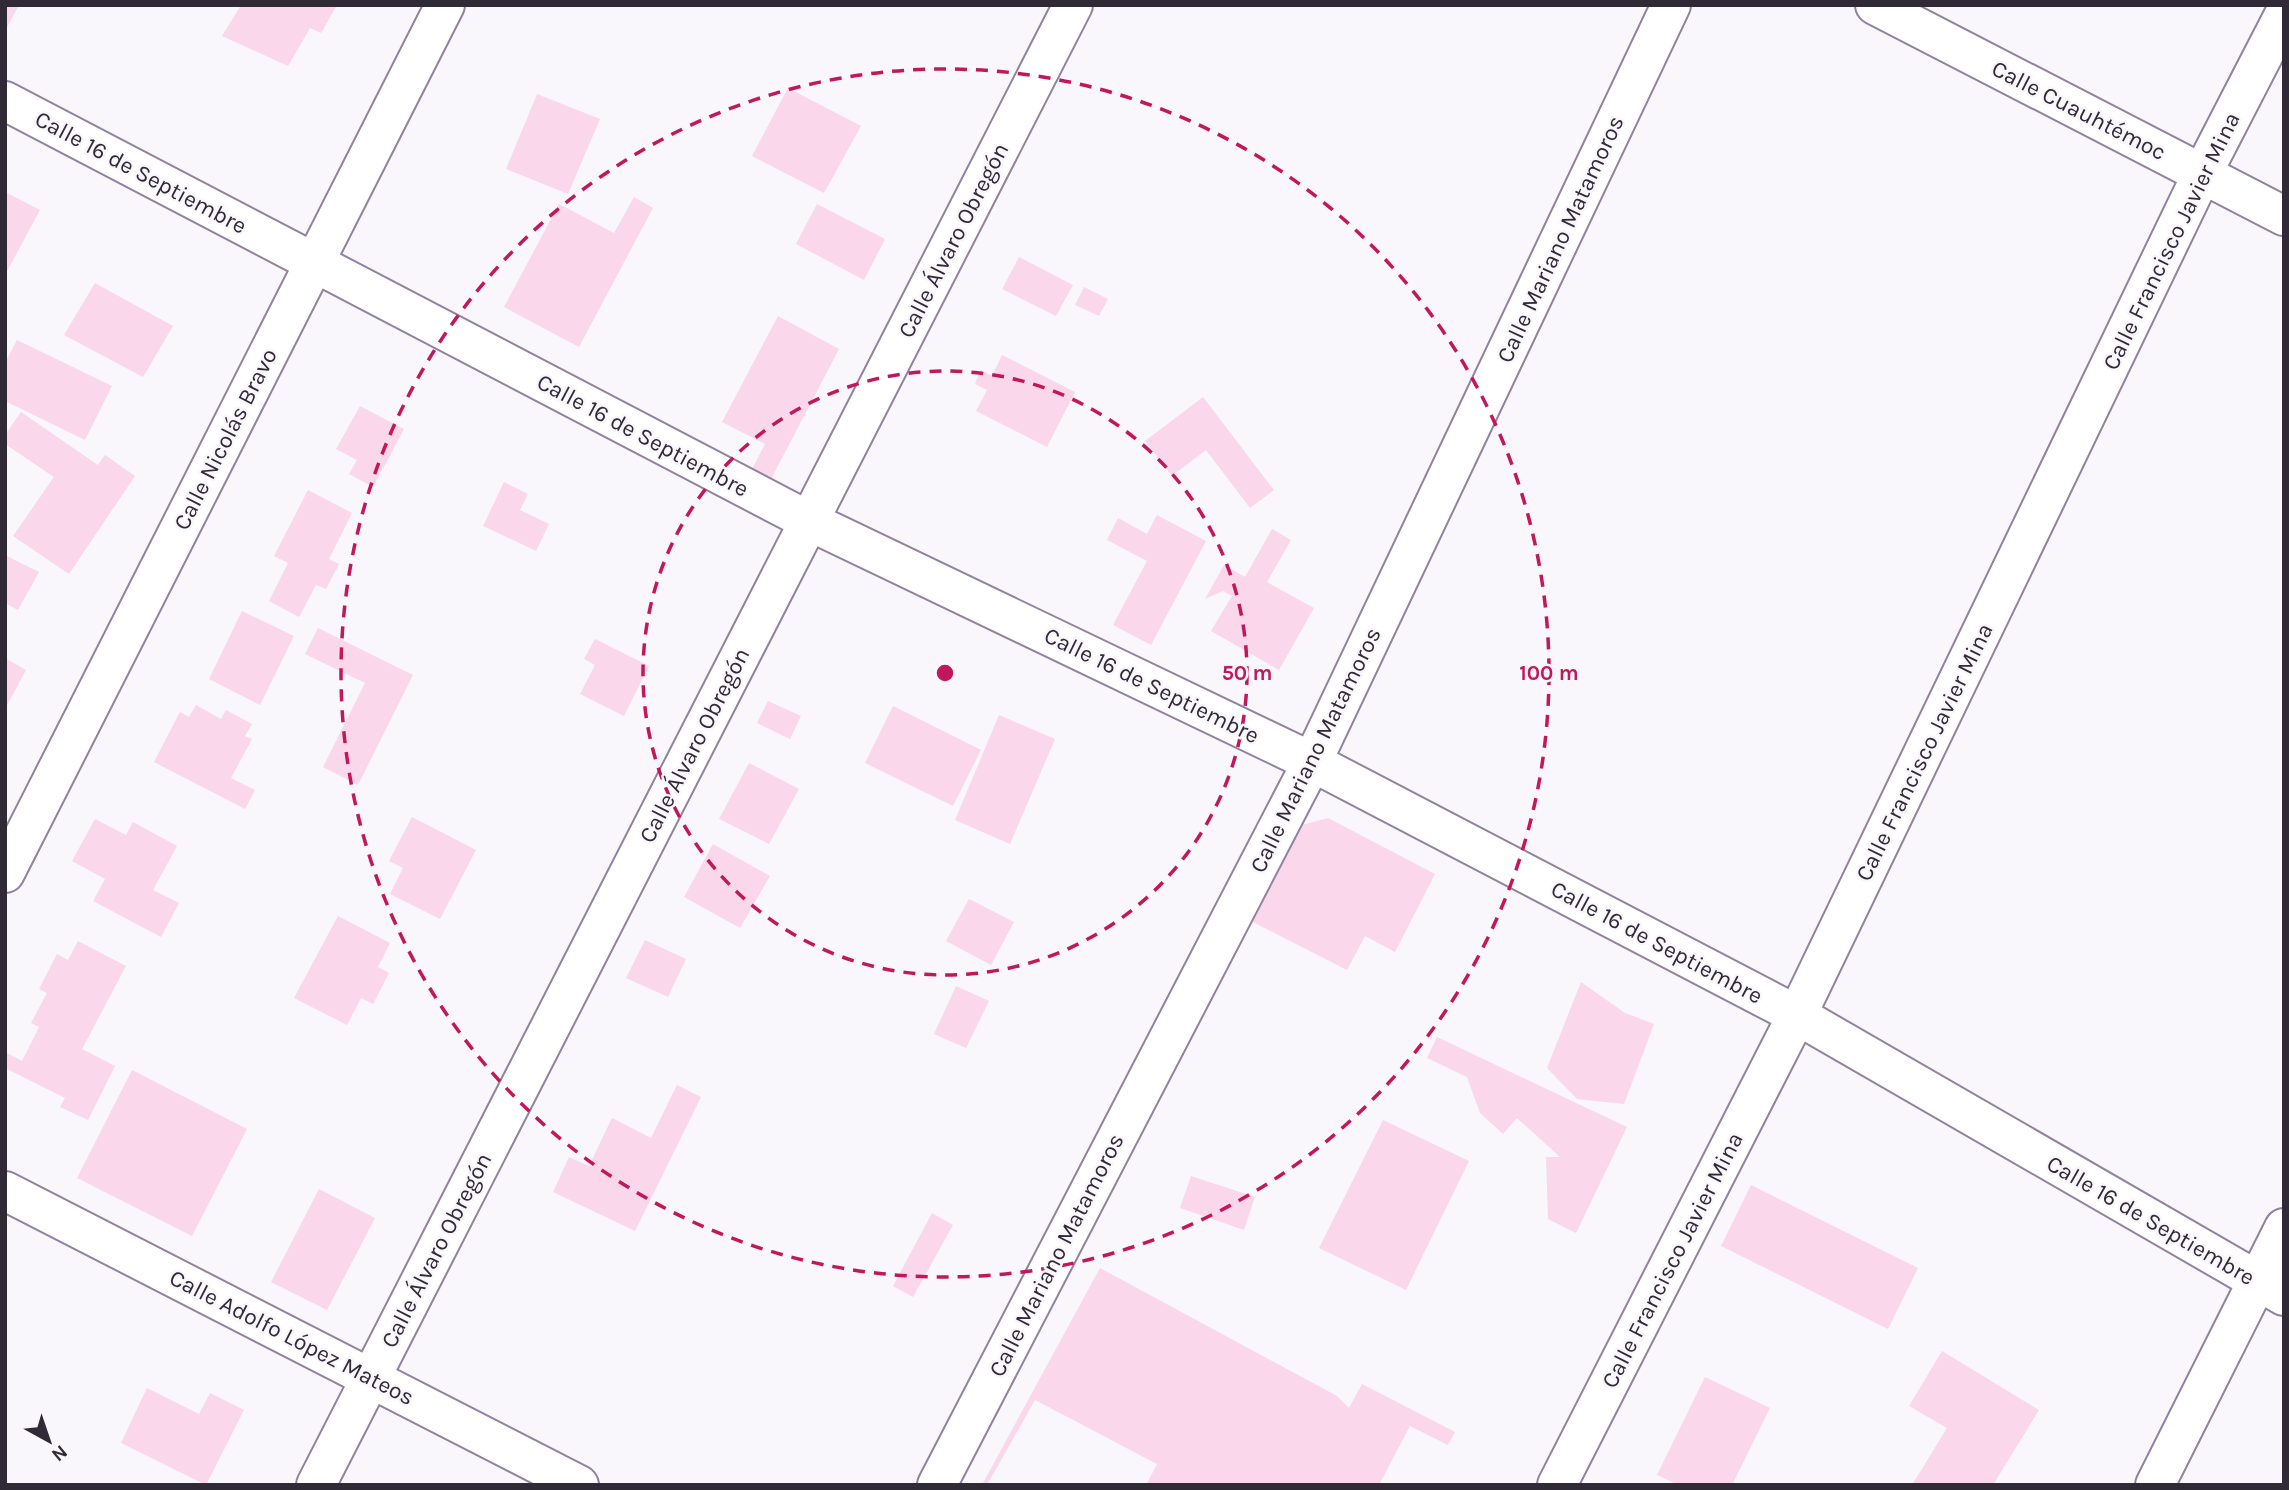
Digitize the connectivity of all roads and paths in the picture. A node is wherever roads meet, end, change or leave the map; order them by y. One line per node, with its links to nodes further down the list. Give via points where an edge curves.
1 (445, 5): 9 (street, Calle Nicolás Bravo)
2 (1073, 5): 10 (street, Calle Álvaro Obregón)
3 (1671, 5): 11 (street, Calle Mariano Matamoros)
4 (1875, 5): 7 (street, Calle Cuauhtémoc)
5 (2284, 15): 7 (street, Calle Francisco Javier Mina)
6 (5, 101): 9 (street, Calle 16 de Septiembre)
7 (2202, 174): 8 (street, Calle Cuauhtémoc); 13 (street, Calle Francisco Javier Mina)
8 (2284, 216)
9 (314, 263): 10 (street, Calle 16 de Septiembre); 12 (street, Calle Nicolás Bravo)
10 (809, 521): 11 (street, Calle 16 de Septiembre); 17 (street, Calle Álvaro Obregón)
11 (1312, 762): 13 (street, Calle 16 de Septiembre); 20 (street, Calle Mariano Matamoros)
12 (5, 873)
13 (1797, 1015): 16 (street, Calle 16 de Septiembre); 21 (street, Calle Francisco Javier Mina)
14 (5, 1191): 17 (street, Calle Adolfo López Mateos)
15 (2284, 1228): 16 (street)
16 (2270, 1289): 22 (street)
17 (371, 1377): 18 (street, Calle Álvaro Obregón); 19 (street, Calle Adolfo López Mateos)
18 (316, 1485)
19 (579, 1485)
20 (937, 1485)
21 (1557, 1485)
22 (2155, 1485)

